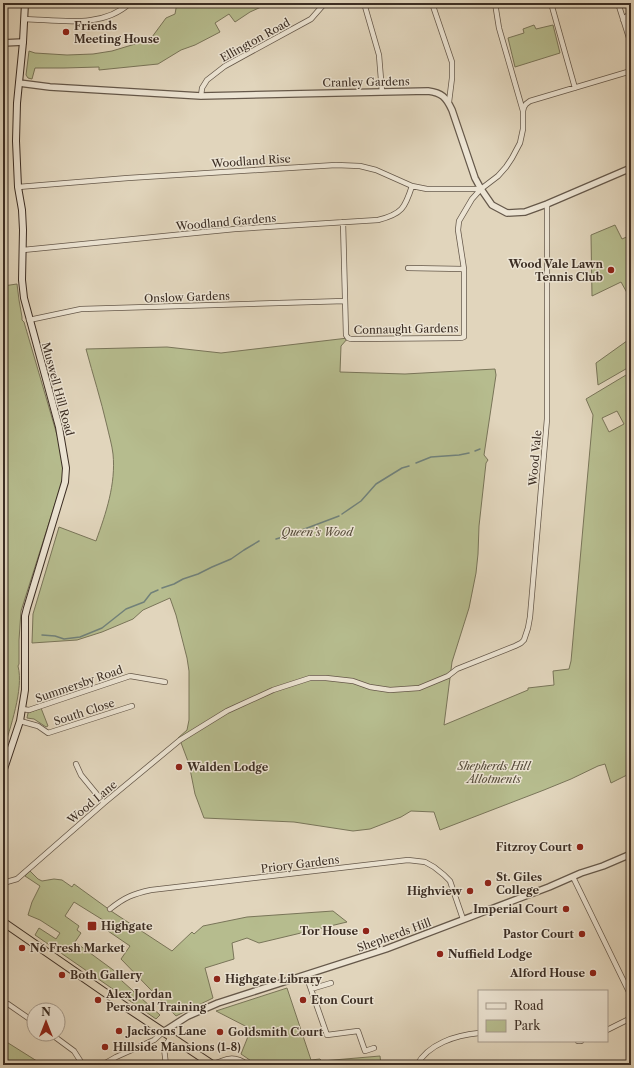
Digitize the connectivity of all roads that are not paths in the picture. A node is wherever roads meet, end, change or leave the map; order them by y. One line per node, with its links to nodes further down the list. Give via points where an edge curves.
1 (25, 3): 10 (main road, Muswell Hill Road)
2 (130, 3): 10 (street, via 116,14 92,20)
3 (325, 3): 19 (street, Ellington Road, via 311,19 225,66 207,80)
4 (364, 3): 18 (street, via 379,56)
5 (432, 3): 20 (street, via 452,62)
6 (495, 3): 21 (street, Connaught Gardens, via 499,28)
7 (551, 3): 17 (street)
8 (618, 3): 11 (street)
9 (631, 12): 11 (street)
10 (24, 19): 12 (main road, Muswell Hill Road)
11 (623, 20): 14 (street)
12 (23, 42): 13 (street); 16 (main road, Muswell Hill Road)
13 (3, 43)
14 (631, 44)
15 (631, 70): 17 (street)
16 (19, 83): 19 (street, Cranley Gardens); 24 (main road, Muswell Hill Road, via 16,112)
17 (575, 88): 21 (street, via 530,101)
18 (382, 92): 19 (street, Cranley Gardens); 20 (street, Cranley Gardens, via 436,92)
19 (201, 96)
20 (449, 102): 25 (street)
21 (523, 109): 25 (street, Connaught Gardens, via 520,143 506,167)
22 (631, 168): 26 (street)
23 (412, 186): 24 (street, Woodland Rise, via 376,170 336,165); 25 (street, Woodland Rise, via 427,189); 27 (street, Woodland Gardens, via 406,203 396,215 378,220)
24 (18, 187): 28 (main road, Muswell Hill Road, via 22,210)
25 (481, 189): 26 (street, via 492,205 507,213 525,212); 30 (street, Connaught Gardens, via 467,205 459,221)
26 (547, 204): 37 (street, Wood Vale, via 547,419 530,617 524,640 419,688 390,690 353,681 310,678 273,690 227,711)
27 (344, 222): 28 (street, Woodland Gardens, via 235,229); 31 (street, Connaught Gardens)
28 (23, 250): 32 (main road, Muswell Hill Road, via 22,280)
29 (408, 268): 30 (street)
30 (464, 269): 31 (street, Connaught Gardens, via 464,337 461,338 351,339 346,335)
31 (345, 301): 32 (street, Onslow Gardens, via 81,310)
32 (30, 320): 35 (main road, Muswell Hill Road, via 59,427 66,468 65,482 27,608 25,690)
33 (165, 682): 35 (street, Summersby Road, via 130,676 29,710)
34 (132, 706): 36 (street, South Close, via 48,733 38,726)
35 (22, 709): 36 (main road, Muswell Hill Road)
36 (20, 721): 39 (main road, Muswell Hill Road)
37 (192, 733): 40 (street, Wood Lane)
38 (76, 764): 40 (street, via 81,775)
39 (3, 772)
40 (104, 803): 43 (street, Wood Lane, via 17,879)
41 (631, 854): 42 (street, Shepherds Hill)
42 (573, 877): 47 (street, Shepherds Hill); 52 (street)
43 (3, 883)
44 (3, 898): 46 (main road)
45 (110, 909): 47 (street, Priory Gardens, via 127,897 151,890 412,860 425,862 450,881)
46 (3, 915)
47 (464, 919): 49 (street, Shepherds Hill, via 386,949)
48 (3, 922): 57 (highway)
49 (306, 975): 51 (street); 57 (street, Shepherds Hill, via 218,1003 188,1016)
50 (331, 983): 51 (street)
51 (311, 989): 61 (street, via 327,1035 358,1031 365,1051)
52 (631, 996)
53 (3, 1003): 54 (street)
54 (26, 1016)
55 (631, 1018): 56 (street)
56 (608, 1030)
57 (163, 1032): 59 (highway); 63 (street, via 157,1038)
58 (478, 1033): 67 (street, via 456,1037 440,1044 426,1053)
59 (170, 1037): 64 (street, via 164,1048); 65 (highway)
60 (62, 1042): 62 (street, via 74,1051)
61 (374, 1048)
62 (83, 1065)
63 (102, 1065)
64 (166, 1065)
65 (212, 1065): 66 (street, via 227,1058)
66 (248, 1065)
67 (417, 1065)

